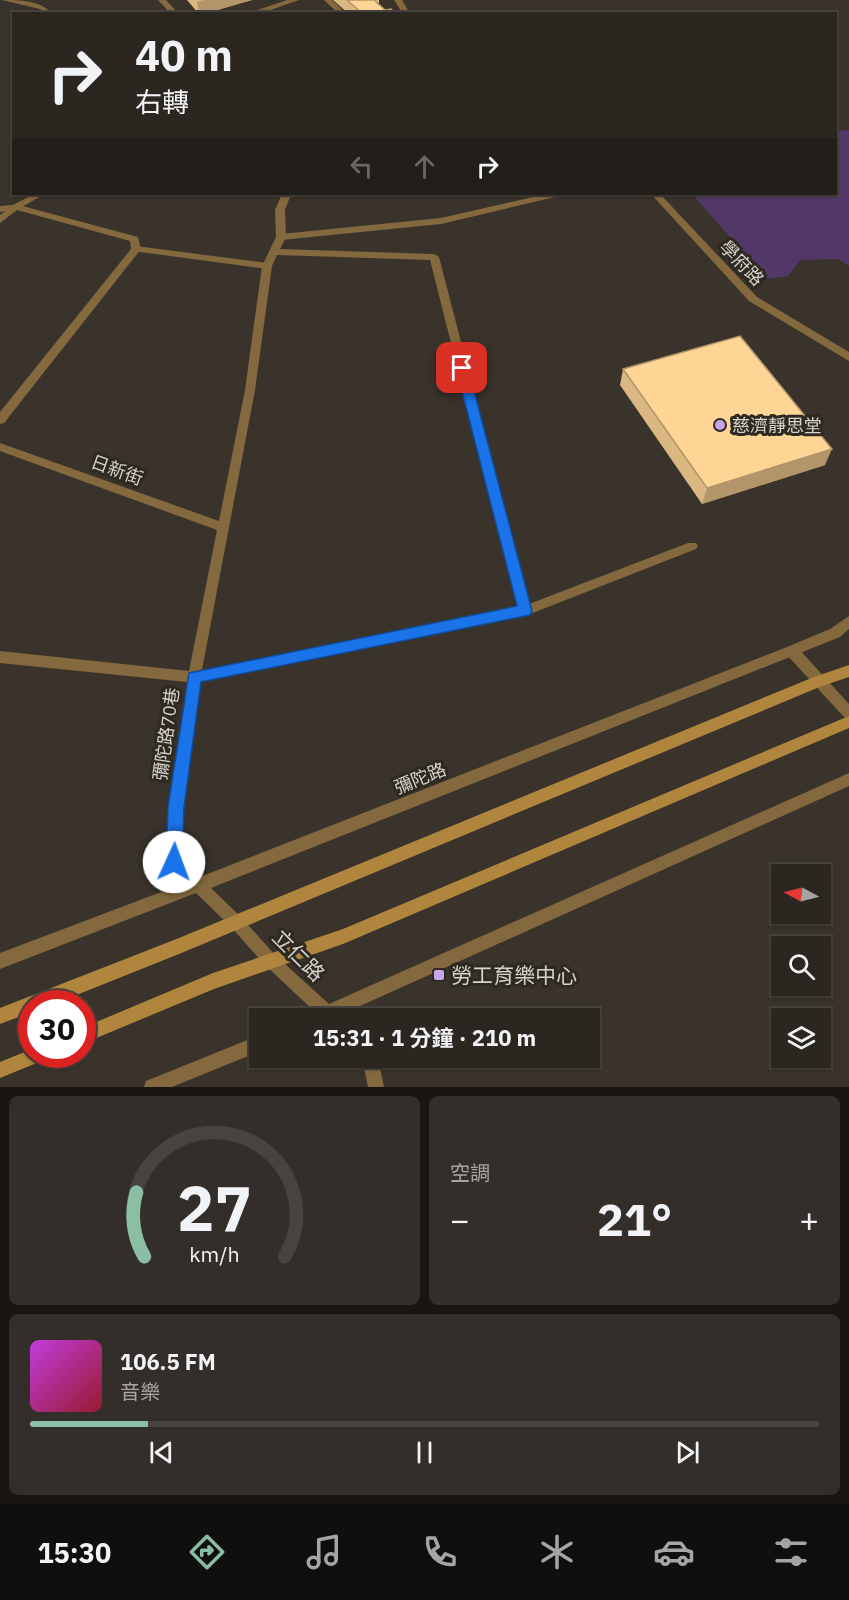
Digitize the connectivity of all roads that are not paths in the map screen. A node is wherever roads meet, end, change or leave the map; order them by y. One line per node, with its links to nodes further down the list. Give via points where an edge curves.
1 (6, 0): 5 (street, via 42,7)
2 (162, 0): 6 (street)
3 (295, 0): 7 (street)
4 (328, 0): 8 (street)
5 (48, 12)
6 (174, 12)
7 (256, 12)
8 (342, 12)
9 (38, 195): 13 (street)
10 (286, 195): 16 (street, via 280,210)
11 (552, 195): 16 (street, via 441,221)
12 (657, 195): 20 (street, 學府路, via 753,299)
13 (15, 207): 14 (street); 15 (street); 17 (street, via 135,238)
14 (0, 209)
15 (0, 220)
16 (281, 237): 18 (street)
17 (136, 249): 19 (street); 21 (street)
18 (275, 252): 19 (street); 25 (street, via 434,257)
19 (267, 266): 23 (street, 彌陀路70巷, via 250,390)
20 (849, 357)
21 (0, 420)
22 (0, 447): 23 (street, 日新街)
23 (222, 527): 30 (street, 彌陀路70巷)
24 (692, 546): 25 (street)
25 (525, 611): 30 (street)
26 (849, 621): 27 (street, 彌陀路, via 835,633)
27 (792, 651): 31 (street); 35 (street, 彌陀路)
28 (0, 657): 30 (street)
29 (849, 671): 31 (street)
30 (194, 677): 35 (street, 彌陀路70巷, via 176,807 174,862)
31 (819, 681): 32 (street); 36 (street)
32 (849, 713)
33 (849, 722): 37 (street, via 343,936)
34 (849, 779): 41 (street, via 393,982)
35 (198, 886): 36 (street, 彌陀路70巷); 38 (street, 彌陀路)
36 (236, 922): 37 (street, 立仁路); 39 (street)
37 (270, 960): 40 (street, 立仁路); 44 (street)
38 (0, 961)
39 (67, 990)
40 (317, 1008)
41 (343, 1008)
42 (18, 1009): 43 (street)
43 (0, 1016)
44 (96, 1030)
45 (249, 1047): 49 (street)
46 (18, 1062): 48 (street)
47 (372, 1068): 50 (street)
48 (0, 1070)
49 (152, 1087)
50 (376, 1087)

